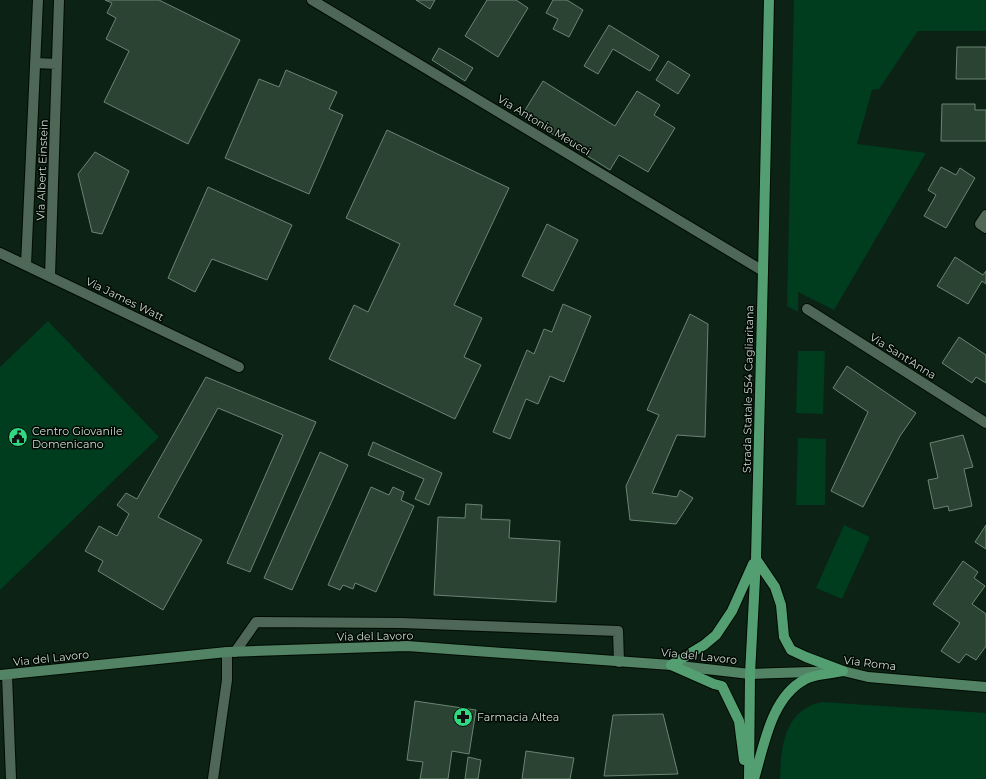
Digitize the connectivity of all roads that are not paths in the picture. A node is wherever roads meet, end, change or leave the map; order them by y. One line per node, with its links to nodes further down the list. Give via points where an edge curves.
1 (38, 0): 5 (street, Via Albert Einstein)
2 (59, 0): 6 (street, Via Albert Einstein)
3 (312, 0): 11 (street, Via Antonio Meucci)
4 (769, 0): 11 (main road, Strada Statale 554 Cagliaritana)
5 (35, 63): 6 (street); 10 (street, Via Albert Einstein)
6 (57, 64): 12 (street, Via Albert Einstein)
7 (986, 215): 8 (street)
8 (983, 226)
9 (0, 253): 10 (street, Via James Watt)
10 (26, 265): 12 (street, Via James Watt)
11 (763, 271): 16 (main road, Strada Statale 554 Cagliaritana)
12 (50, 276): 14 (street, Via James Watt)
13 (807, 309): 15 (street, Via Sant'Anna)
14 (239, 367)
15 (986, 423)
16 (756, 559): 19 (main road, via 732,611 716,635); 20 (main road, via 775,587 781,605 784,637 791,650); 21 (main road, Strada Statale 554 Cagliaritana)
17 (231, 652): 18 (main road, Via del Lavoro, via 407,646); 18 (street, via 256,622 402,622 618,631); 22 (main road, Via del Lavoro); 25 (street)
18 (619, 662): 19 (main road, Via del Lavoro)
19 (670, 665): 21 (main road, Via del Lavoro); 26 (main road, via 722,686 739,721)
20 (843, 671): 21 (main road, Via Roma); 23 (main road, Via Roma, via 868,677); 27 (main road, via 820,674 804,680 783,698 776,709)
21 (750, 674): 26 (main road, Strada Statale 554 Cagliaritana)
22 (3, 675): 24 (street)
23 (986, 686)
24 (11, 779)
25 (213, 779)
26 (747, 779)
27 (754, 779)

